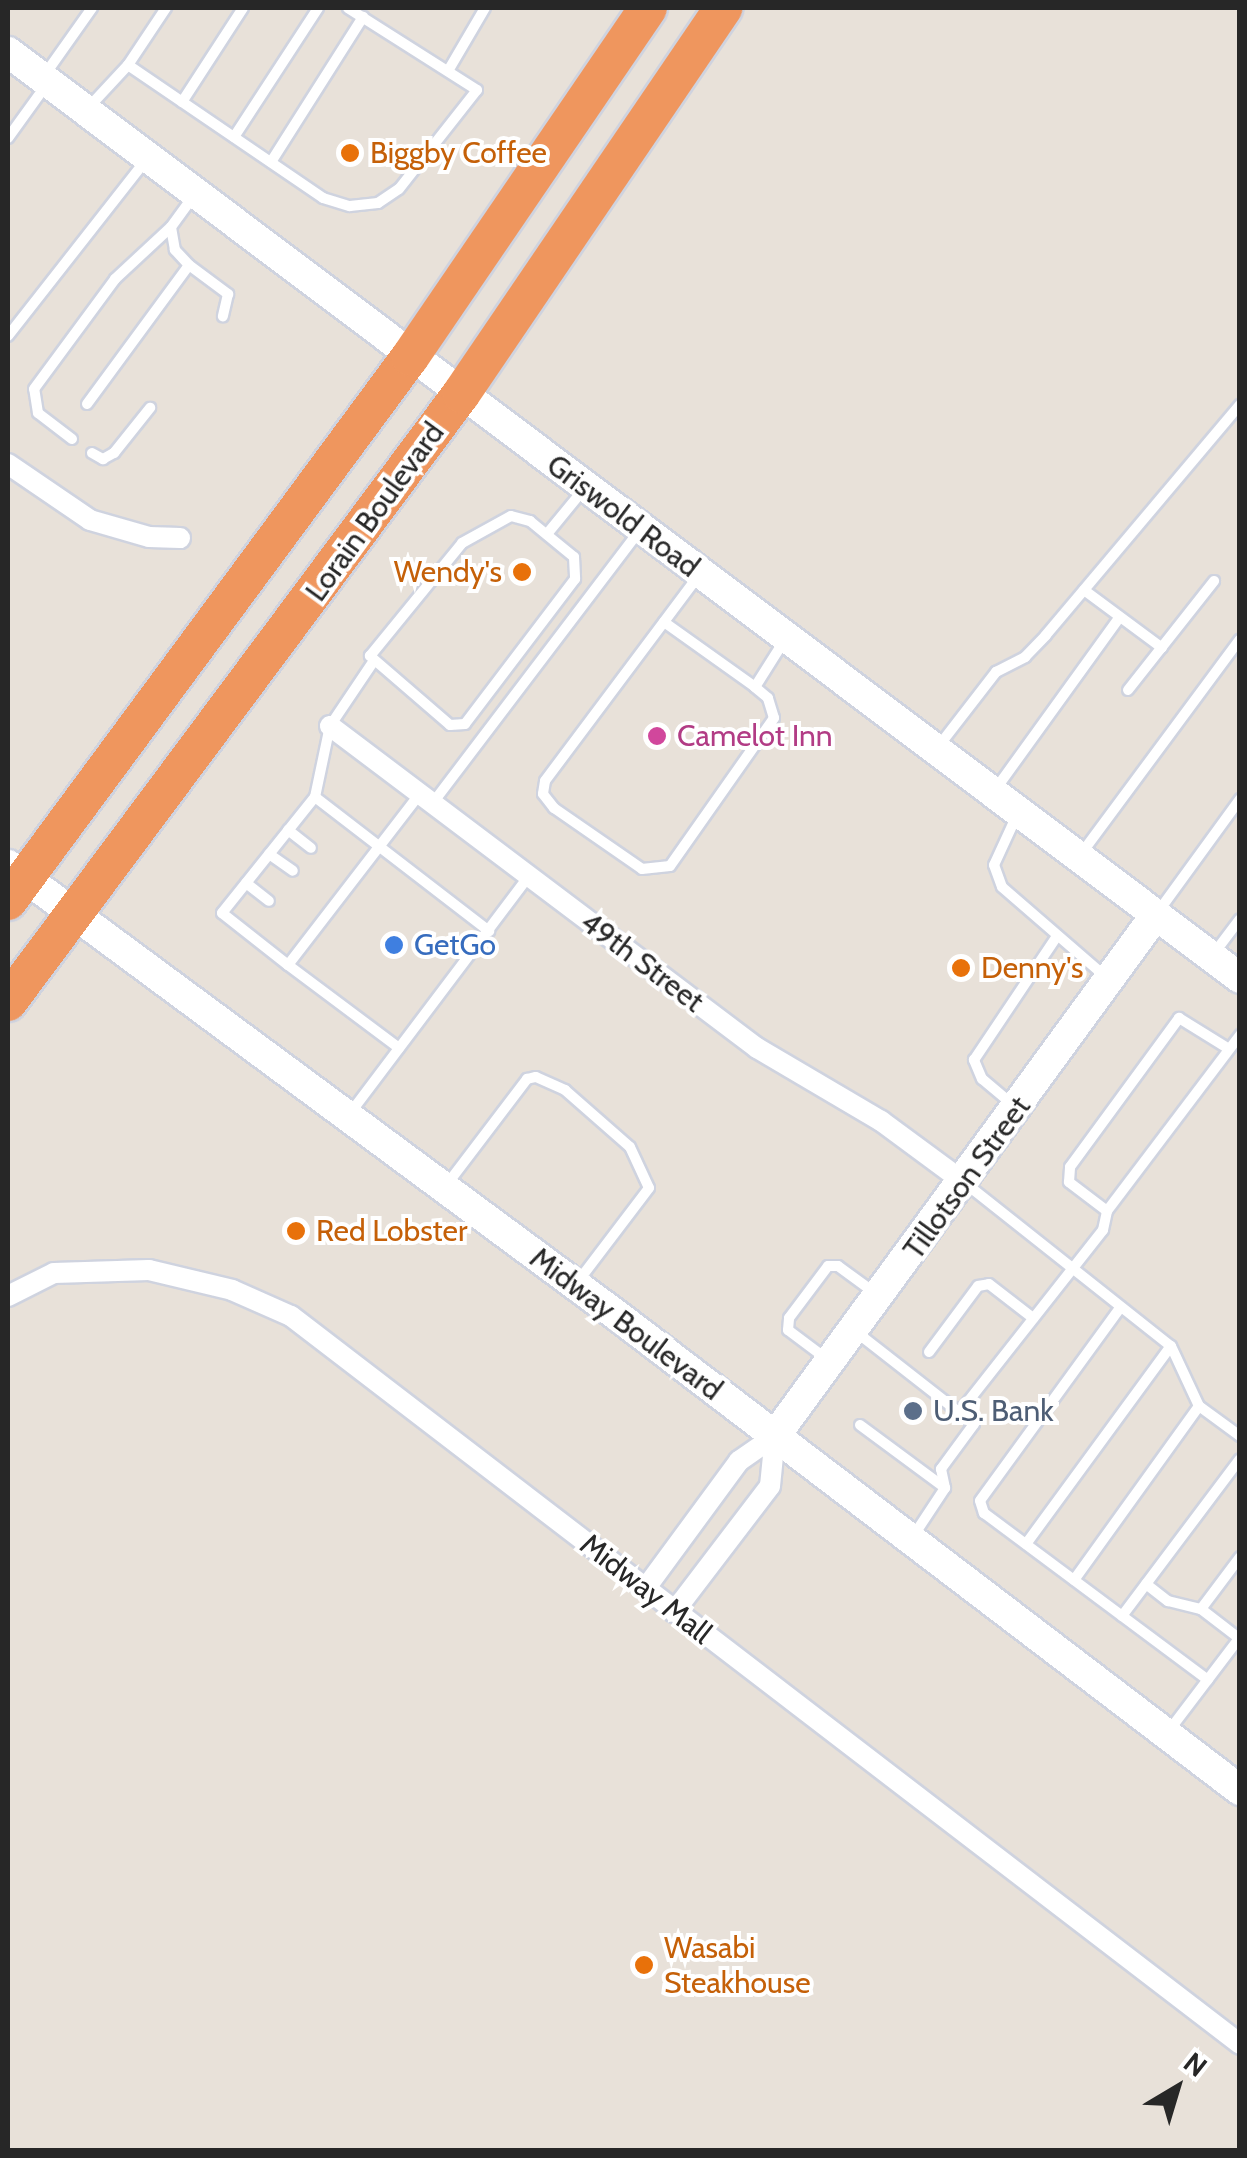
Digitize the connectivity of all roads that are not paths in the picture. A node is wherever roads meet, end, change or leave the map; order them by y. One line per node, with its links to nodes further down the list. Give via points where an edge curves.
1 (92, 8): 13 (lane)
2 (166, 8): 11 (lane)
3 (243, 8): 14 (lane)
4 (318, 8): 16 (lane)
5 (348, 8): 9 (lane)
6 (484, 8): 12 (lane)
7 (648, 8): 25 (highway, Lorain Boulevard)
8 (723, 8): 26 (highway, Lorain Boulevard)
9 (363, 17): 12 (lane); 19 (lane)
10 (8, 52): 13 (street, Griswold Road)
11 (128, 65): 14 (lane); 15 (lane)
12 (448, 71): 19 (lane, via 477,90 399,189 378,203 350,206 323,198)
13 (45, 80): 15 (street, Griswold Road); 17 (lane)
14 (182, 102): 16 (lane)
15 (85, 111): 18 (street, Griswold Road)
16 (234, 137): 19 (lane)
17 (8, 138)
18 (148, 158): 20 (street, Griswold Road); 24 (lane)
19 (271, 162)
20 (195, 194): 21 (lane); 25 (street, Griswold Road)
21 (171, 227): 22 (lane, via 174,250); 30 (lane, via 116,279 34,389 38,413)
22 (189, 264): 23 (lane, via 228,294); 27 (lane)
23 (222, 316)
24 (8, 336)
25 (410, 357): 26 (street, Griswold Road); 62 (highway, Lorain Boulevard)
26 (461, 394): 33 (street, Griswold Road); 65 (highway, Lorain Boulevard)
27 (86, 404)
28 (1240, 405): 39 (lane)
29 (150, 408): 31 (lane, via 114,453 103,459)
30 (72, 440)
31 (92, 454)
32 (8, 464): 36 (street, via 90,520 149,538)
33 (585, 488): 34 (street, Griswold Road); 35 (lane)
34 (640, 530): 37 (street, Griswold Road); 53 (lane)
35 (547, 534): 45 (lane, via 511,516 462,544 374,648); 45 (lane, via 574,556 575,579 465,724 450,725)
36 (180, 538)
37 (700, 574): 41 (lane); 43 (street, Griswold Road)
38 (1214, 581): 44 (lane)
39 (1084, 590): 40 (lane); 49 (lane, via 1025,657 996,672)
40 (1120, 617): 44 (lane); 50 (lane)
41 (664, 622): 46 (lane); 46 (lane, via 545,781 544,794 554,808 642,869 670,866 774,718 768,698)
42 (1240, 638): 59 (lane)
43 (786, 639): 46 (lane); 49 (street, Griswold Road)
44 (1162, 648): 47 (lane)
45 (373, 662): 48 (lane)
46 (755, 687)
47 (1128, 690)
48 (330, 726): 51 (lane); 53 (street, 49th Street)
49 (934, 752): 50 (street, Griswold Road)
50 (992, 794): 54 (street, Griswold Road)
51 (315, 797): 55 (lane); 56 (lane)
52 (1240, 799): 66 (lane)
53 (425, 800): 56 (lane); 61 (street, 49th Street)
54 (1018, 814): 59 (street, Griswold Road); 69 (lane, via 994,865 1002,886)
55 (288, 830): 57 (lane); 58 (lane)
56 (379, 846): 68 (lane); 71 (lane, via 348,877)
57 (311, 848)
58 (269, 854): 60 (lane); 63 (lane)
59 (1077, 859): 66 (street, Griswold Road)
60 (293, 872)
61 (528, 877): 68 (lane); 80 (street, 49th Street, via 757,1048 881,1122)
62 (14, 882): 65 (street, Midway Boulevard)
63 (246, 882): 64 (lane); 71 (lane, via 222,913)
64 (269, 901)
65 (76, 913): 74 (highway, Lorain Boulevard); 79 (street, Midway Boulevard)
66 (1155, 916): 70 (street, Griswold Road); 73 (street, Tillotson Street)
67 (1240, 919): 70 (lane)
68 (488, 931): 77 (lane)
69 (1057, 936): 73 (lane); 78 (lane, via 974,1060 982,1078)
70 (1211, 957): 72 (street, Griswold Road)
71 (288, 965): 77 (lane)
72 (1240, 978)
73 (1110, 980): 78 (street, Tillotson Street)
74 (8, 1002)
75 (1240, 1035): 76 (lane)
76 (1226, 1046): 82 (lane); 82 (lane, via 1179,1018 1070,1166 1069,1182)
77 (399, 1048): 79 (lane)
78 (1018, 1108): 80 (street, Tillotson Street)
79 (348, 1116): 81 (street, Midway Boulevard)
80 (965, 1183): 83 (lane); 86 (street, Tillotson Street)
81 (444, 1187): 84 (street, Midway Boulevard); 84 (lane, via 526,1080 565,1090 630,1147 648,1188)
82 (1108, 1212): 83 (lane, via 1103,1230)
83 (1071, 1269): 87 (lane); 88 (lane)
84 (576, 1285): 96 (street, Midway Boulevard)
85 (8, 1296): 105 (street, Midway Mall, via 54,1273 148,1270 232,1290 290,1316)
86 (880, 1297): 89 (street, Tillotson Street); 92 (lane, via 838,1266 828,1266 811,1287 788,1330)
87 (1120, 1308): 90 (lane); 101 (lane, via 983,1492 984,1513)
88 (1033, 1318): 91 (lane, via 989,1284 978,1286); 94 (lane)
89 (854, 1330): 92 (street, Tillotson Street); 94 (lane)
90 (1171, 1346): 93 (lane); 101 (lane)
91 (929, 1352)
92 (830, 1362): 96 (street, Tillotson Street)
93 (1199, 1406): 97 (lane); 103 (lane)
94 (960, 1413): 99 (lane, via 974,1424 941,1469)
95 (860, 1425): 99 (lane)
96 (774, 1436): 100 (street, Midway Boulevard); 105 (street, Tillotson Street, via 738,1460); 107 (street, via 770,1486)
97 (1240, 1436)
98 (1240, 1460): 104 (lane)
99 (945, 1488): 100 (lane)
100 (910, 1540): 111 (street, Midway Boulevard)
101 (1026, 1544): 103 (lane)
102 (1240, 1557): 106 (lane)
103 (1074, 1580): 108 (lane)
104 (1146, 1584): 106 (lane, via 1168,1600); 108 (lane)
105 (644, 1589): 107 (street, Midway Mall)
106 (1201, 1609): 109 (lane)
107 (674, 1612): 113 (street, Midway Mall)
108 (1122, 1616): 110 (lane)
109 (1239, 1638): 110 (lane)
110 (1208, 1680): 111 (lane)
111 (1168, 1733): 112 (street, Midway Boulevard)
112 (1240, 1790)
113 (1239, 2042)

